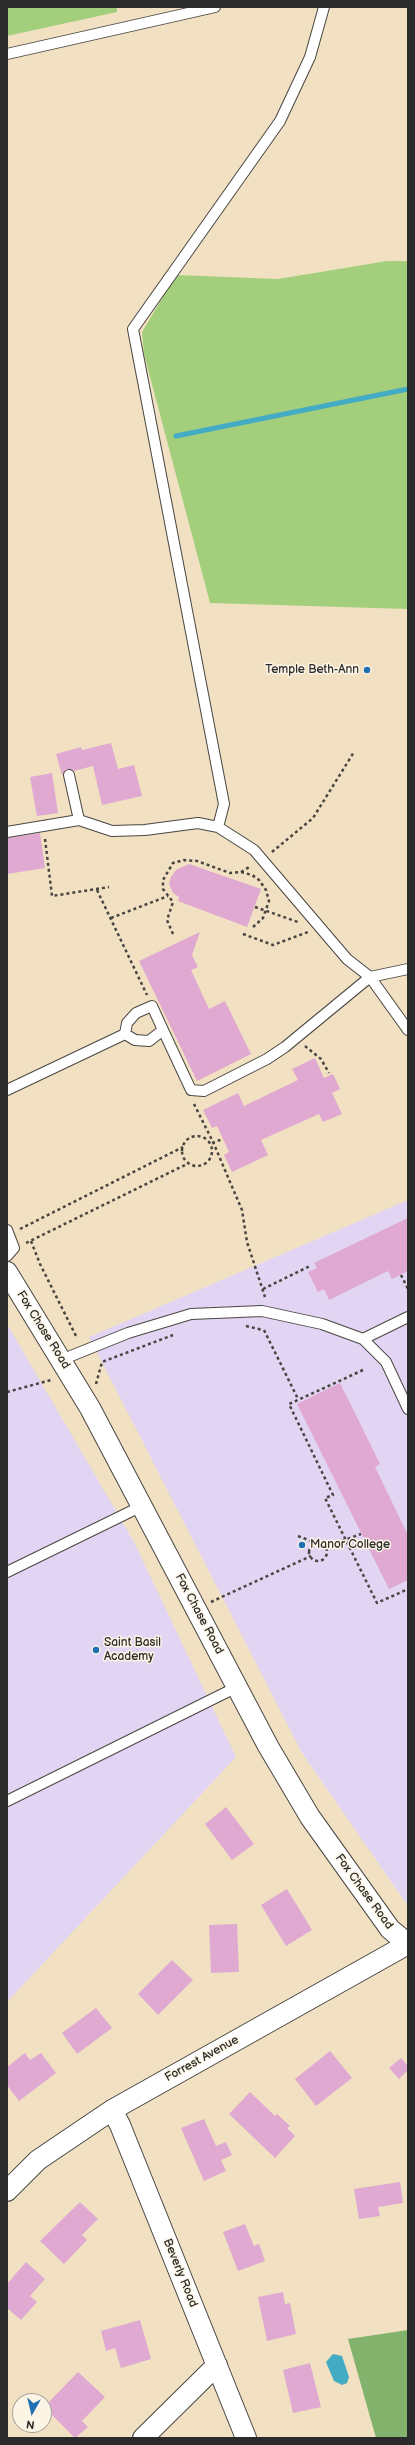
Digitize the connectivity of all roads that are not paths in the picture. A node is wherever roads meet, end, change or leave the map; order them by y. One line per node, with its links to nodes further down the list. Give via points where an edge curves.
1 (215, 7): 3 (lane)
2 (324, 7): 6 (lane, via 310,57 280,121 133,329 224,804)
3 (7, 54)
4 (69, 775): 5 (lane)
5 (79, 820): 6 (lane, via 112,831 145,830 198,823); 7 (lane)
6 (218, 827): 9 (lane, via 254,850 346,959)
7 (7, 832)
8 (408, 969): 9 (lane)
9 (370, 977): 10 (lane, via 267,1059 204,1091 191,1090); 11 (lane)
10 (164, 1030): 12 (lane, via 149,1041 135,1040); 12 (lane, via 152,1006 136,1013 127,1023)
11 (408, 1030)
12 (126, 1034): 13 (lane)
13 (7, 1090)
14 (8, 1232): 15 (lane, via 14,1248)
15 (7, 1256)
16 (7, 1272): 19 (street, Fox Chase Road)
17 (408, 1317): 18 (lane)
18 (363, 1338): 19 (lane, via 322,1324 262,1311 191,1314 128,1333); 20 (lane, via 386,1362)
19 (61, 1360): 21 (street, Fox Chase Road, via 90,1408)
20 (408, 1409)
21 (142, 1506): 22 (lane); 23 (street, Fox Chase Road)
22 (7, 1572)
23 (237, 1688): 24 (lane); 25 (street, Fox Chase Road, via 310,1817 390,1929)
24 (7, 1801)
25 (408, 1944): 26 (street, Forrest Avenue)
26 (112, 2110): 27 (street, Forrest Avenue, via 38,2160); 28 (street, Beverly Road)
27 (7, 2191)
28 (216, 2365): 29 (street); 30 (street, Beverly Road)
29 (143, 2438)
30 (246, 2438)

